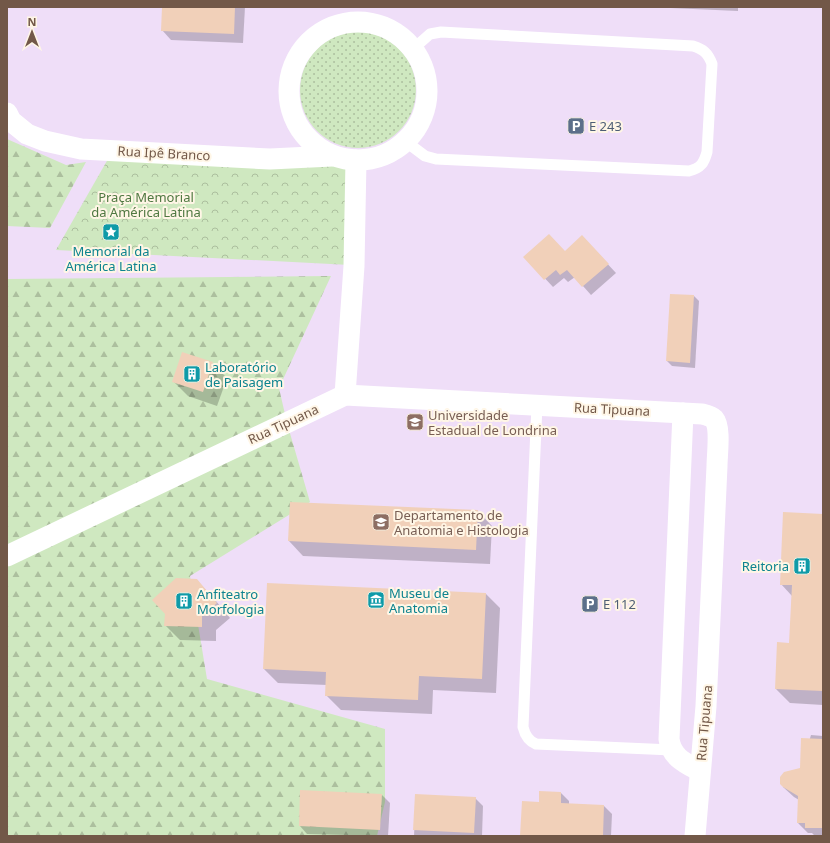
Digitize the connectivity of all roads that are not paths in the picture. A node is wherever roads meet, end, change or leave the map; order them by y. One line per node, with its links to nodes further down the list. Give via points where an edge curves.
1 (413, 49): 3 (street, via 423,66 428,88 425,111 415,131); 3 (lane, via 430,34 440,32 693,46 706,52 712,64 707,152 702,165 689,171 436,159 425,156); 4 (street, via 394,31 372,23 349,22 327,29 308,42 295,60 289,82 290,105 298,126 313,144)
2 (7, 113): 4 (street, Rua Ipê Branco, via 11,121 27,134 66,147 81,149 270,159)
3 (405, 141): 5 (street, via 378,157)
4 (332, 156): 5 (street)
5 (356, 160): 6 (street, via 354,266)
6 (345, 395): 7 (street, Rua Tipuana); 9 (street, Rua Tipuana)
7 (537, 405): 8 (street, Rua Tipuana); 10 (lane, via 524,732 528,740 536,744)
8 (683, 413): 10 (street, via 669,739); 11 (street, Rua Tipuana, via 710,416 716,422 718,433 706,706)
9 (7, 556)
10 (672, 750): 11 (street, via 677,758)
11 (700, 771): 12 (street, Rua Tipuana)
12 (695, 836)

